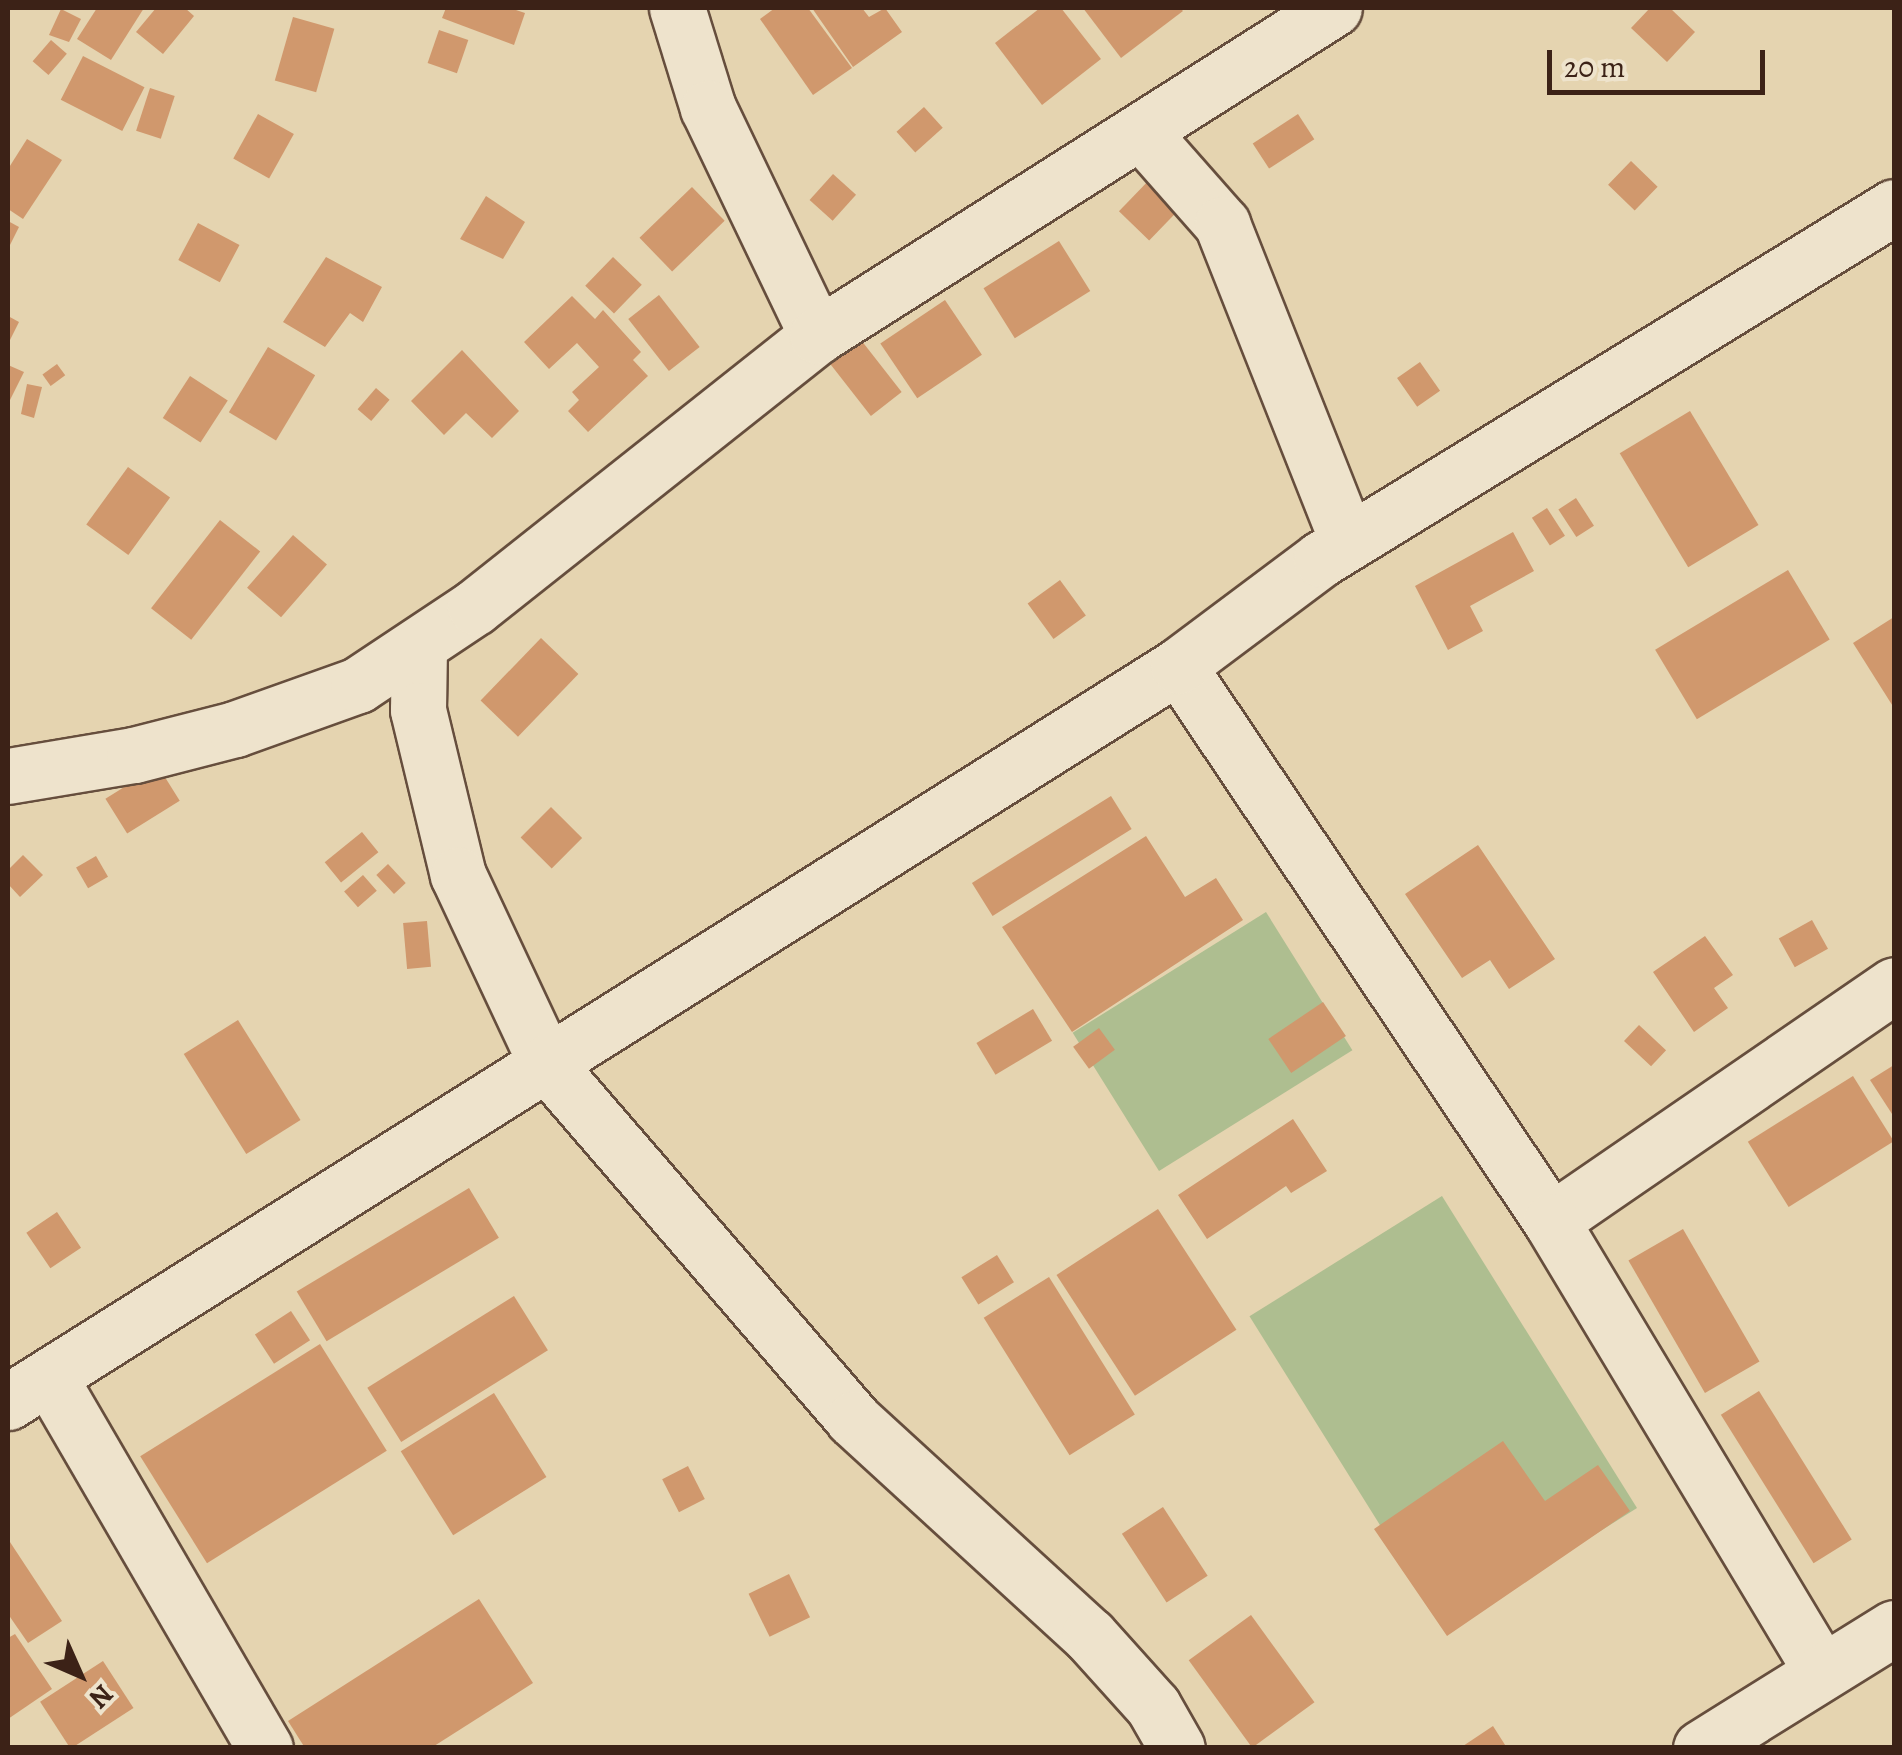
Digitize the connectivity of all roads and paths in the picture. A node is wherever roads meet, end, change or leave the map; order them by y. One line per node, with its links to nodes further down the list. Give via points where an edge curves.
1 (677, 8): 5 (street, via 708,108)
2 (1329, 9): 3 (street)
3 (1141, 132): 5 (street); 6 (street, via 1222,224)
4 (1894, 207): 6 (street)
5 (817, 336): 7 (street)
6 (1348, 542): 8 (street)
7 (419, 647): 9 (street, via 358,684 235,729); 11 (street, via 418,710 458,875)
8 (1178, 666): 11 (street); 12 (street)
9 (8, 776)
10 (1894, 985): 12 (street)
11 (546, 1064): 13 (street); 17 (street, via 853,1419 1089,1635 1153,1706)
12 (1551, 1221): 15 (street)
13 (28, 1389): 16 (street)
14 (1894, 1628): 15 (street)
15 (1822, 1672): 18 (street)
16 (264, 1748)
17 (1177, 1748)
18 (1701, 1748)

